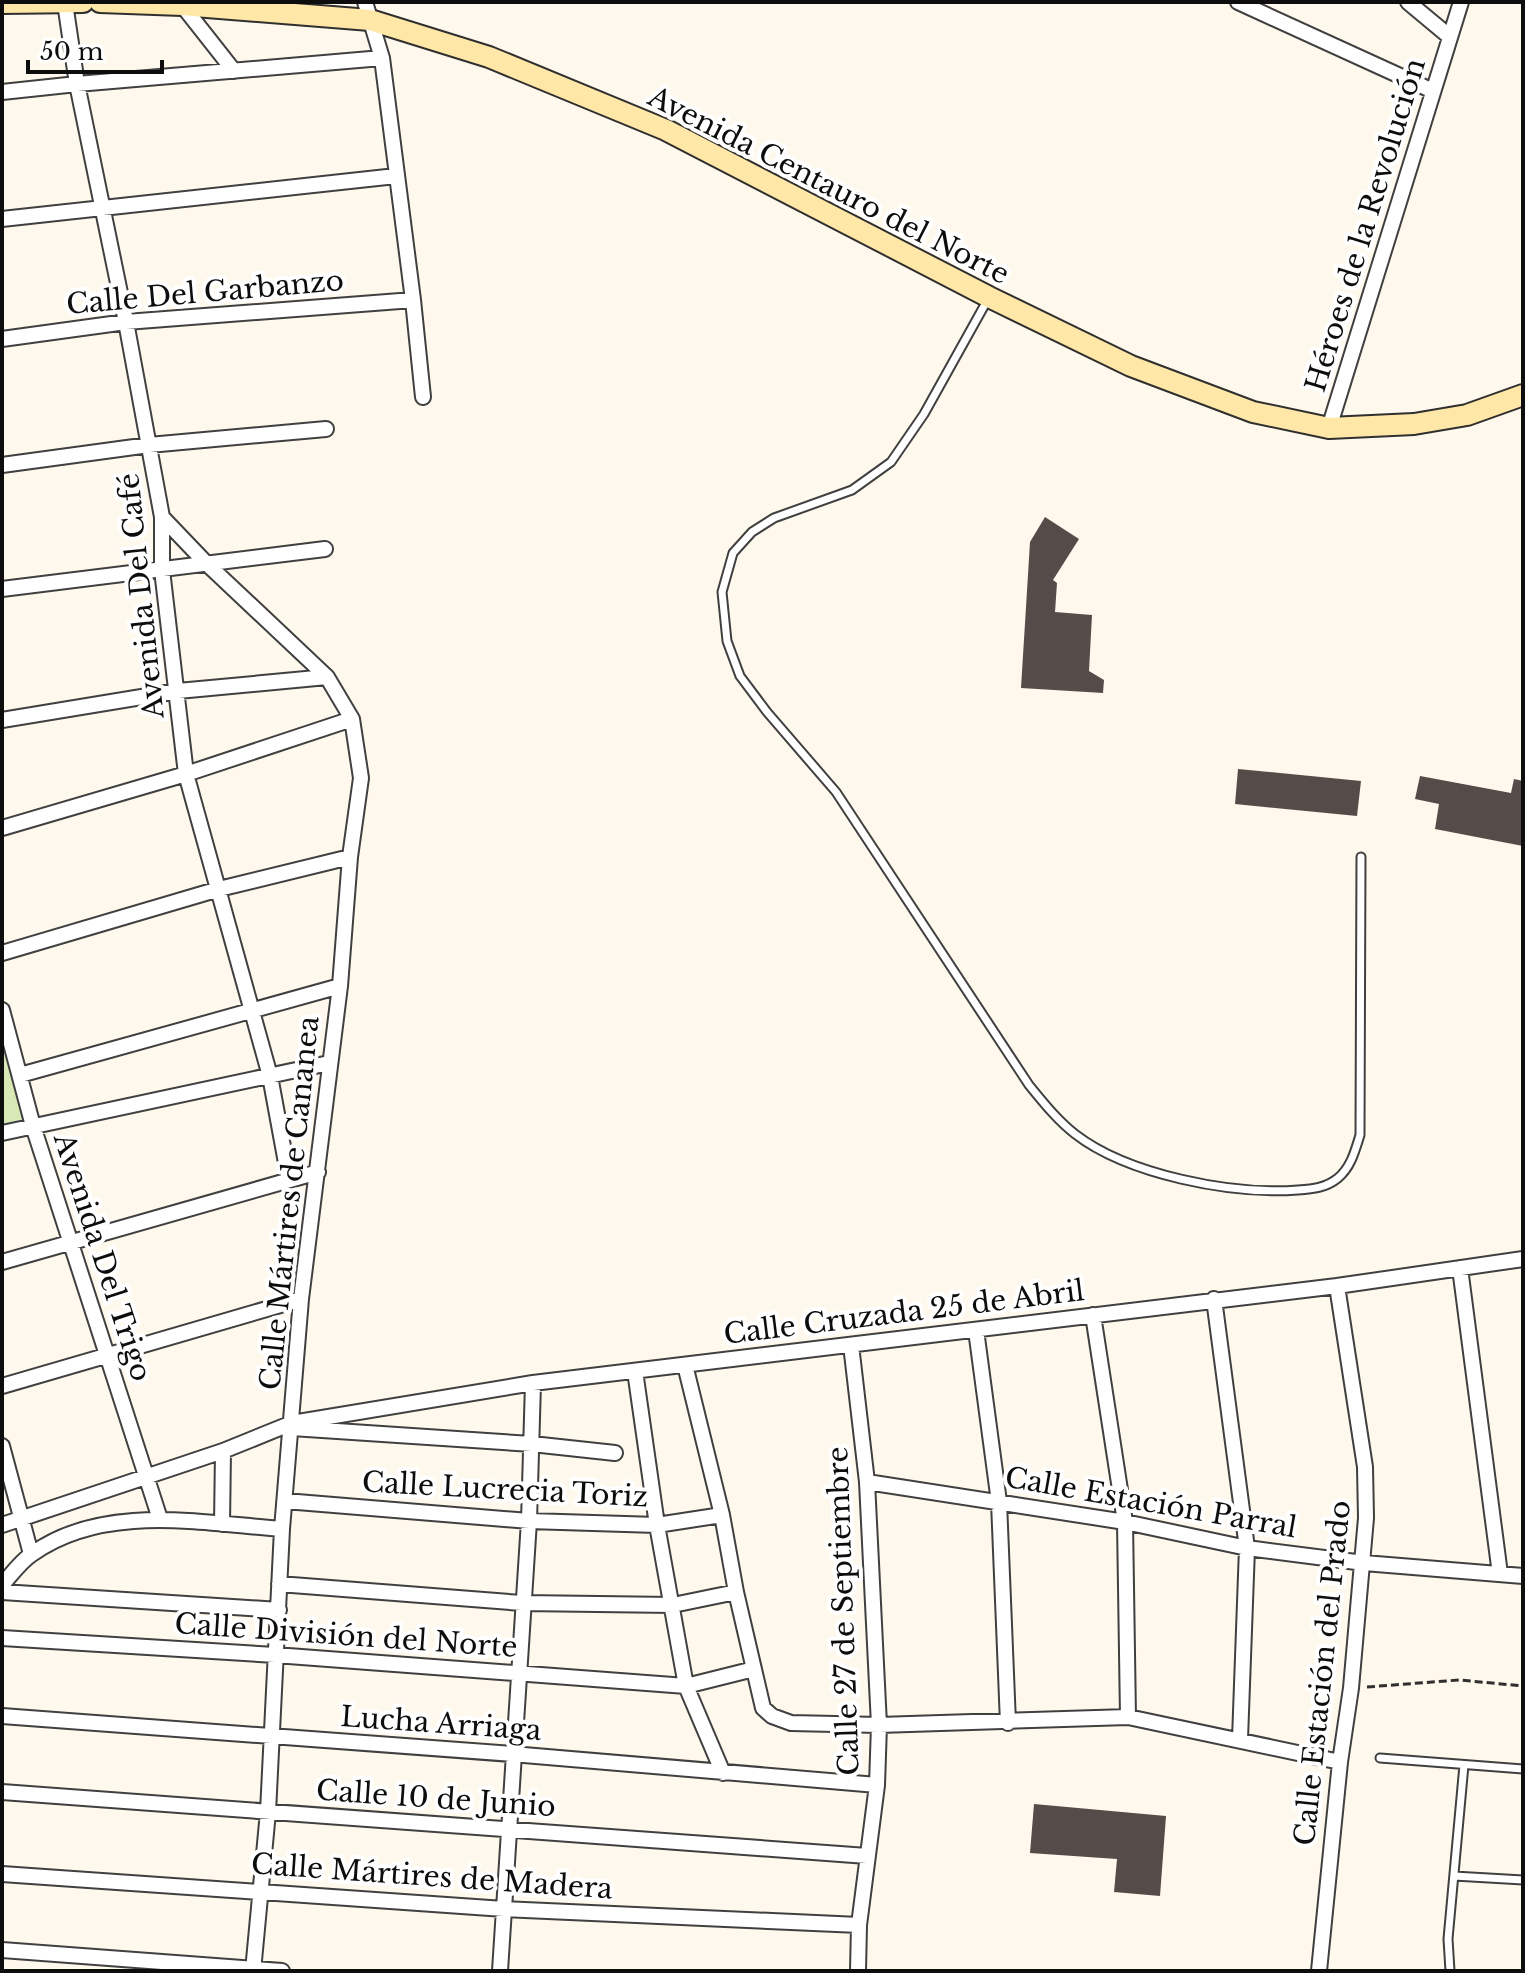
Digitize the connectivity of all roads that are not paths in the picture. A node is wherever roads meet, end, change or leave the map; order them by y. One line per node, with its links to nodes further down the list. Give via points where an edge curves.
1 (83, 2): 7 (main road)
2 (100, 2): 8 (main road, Avenida Centauro del Norte)
3 (1238, 2): 9 (street)
4 (1408, 2): 11 (street)
5 (1461, 2): 11 (street, Héroes de la Revolución)
6 (2, 3): 7 (main road)
7 (65, 3): 14 (street, Avenida Del Café)
8 (182, 5): 10 (main road, Avenida Centauro del Norte); 13 (street)
9 (1254, 6): 15 (street)
10 (368, 11): 12 (street); 20 (main road, Avenida Centauro del Norte, via 666,130)
11 (1450, 37): 15 (street, Héroes de la Revolución)
12 (382, 58): 13 (street); 17 (street)
13 (234, 71): 14 (street)
14 (77, 84): 16 (street); 18 (street, Avenida Del Café)
15 (1433, 91): 26 (street, Héroes de la Revolución)
16 (2, 92)
17 (396, 176): 18 (street); 21 (street)
18 (102, 207): 19 (street); 22 (street, Avenida Del Café)
19 (2, 219)
20 (989, 297): 26 (main road, Avenida Centauro del Norte, via 1131,366 1253,412); 42 (lane, via 891,462 852,490 774,518 733,553 722,592 727,641 740,676 836,792 1052,1113 1103,1151 1197,1184 1265,1193 1320,1188 1338,1179 1352,1161 1360,1135)
21 (413, 300): 22 (street, Calle Del Garbanzo); 25 (street)
22 (126, 322): 23 (street, Calle Del Garbanzo); 28 (street, Avenida Del Café)
23 (2, 339)
24 (1523, 395): 26 (main road, Avenida Centauro del Norte, via 1467,415)
25 (423, 397)
26 (1329, 428)
27 (326, 429): 28 (street)
28 (149, 445): 29 (street); 30 (street, Avenida Del Café)
29 (2, 465)
30 (162, 517): 32 (street, Calle Mártires de Cananea); 33 (street, Avenida Del Café)
31 (325, 549): 32 (street)
32 (206, 563): 33 (street); 35 (street, Calle Mártires de Cananea)
33 (162, 570): 34 (street); 36 (street, Avenida Del Café)
34 (2, 589)
35 (327, 677): 36 (street); 37 (street, Calle Mártires de Cananea)
36 (178, 691): 38 (street); 39 (street, Avenida Del Café)
37 (352, 719): 39 (street); 41 (street, Calle Mártires de Cananea, via 361,778)
38 (2, 720)
39 (186, 774): 40 (street); 43 (street, Avenida Del Café)
40 (2, 828)
41 (350, 857): 43 (street); 45 (street, Calle Mártires de Cananea)
42 (1361, 857)
43 (219, 889): 44 (street); 46 (street, Avenida Del Café)
44 (2, 953)
45 (340, 986): 46 (street); 48 (street, Calle Mártires de Cananea)
46 (250, 1009): 49 (street); 50 (street, Avenida Del Café)
47 (2, 1010): 49 (street, Avenida Del Trigo)
48 (329, 1063): 50 (street); 53 (street, Calle Mártires de Cananea)
49 (20, 1075): 51 (street, Avenida Del Trigo)
50 (270, 1076): 51 (street); 54 (street, Avenida Del Café)
51 (33, 1126): 52 (street); 55 (street, Avenida Del Trigo)
52 (2, 1133)
53 (318, 1172): 54 (street); 60 (street, Calle Mártires de Cananea)
54 (289, 1179): 55 (street)
55 (71, 1243): 57 (street); 65 (street, Avenida Del Trigo)
56 (1523, 1259): 58 (street, Calle Cruzada 25 de Abril)
57 (2, 1262)
58 (1460, 1268): 59 (street, Calle Cruzada 25 de Abril); 91 (street)
59 (1337, 1286): 61 (street, Calle Cruzada 25 de Abril); 90 (street, Calle Estación del Prado, via 1365,1467)
60 (301, 1299): 65 (street); 70 (street, Calle Mártires de Cananea)
61 (1214, 1299): 62 (street, Calle Cruzada 25 de Abril); 88 (street)
62 (1093, 1315): 63 (street, Calle Cruzada 25 de Abril); 83 (street)
63 (976, 1330): 64 (street, Calle Cruzada 25 de Abril); 78 (street)
64 (851, 1345): 66 (street, Calle Cruzada 25 de Abril); 76 (street, Calle 27 de Septiembre)
65 (107, 1355): 69 (street); 75 (street, Avenida Del Trigo)
66 (685, 1365): 67 (street, Calle Cruzada 25 de Abril); 79 (street)
67 (635, 1371): 68 (street, Calle Cruzada 25 de Abril); 86 (street)
68 (533, 1383): 70 (street, Calle Cruzada 25 de Abril); 71 (street)
69 (2, 1386)
70 (292, 1426): 71 (street); 73 (street); 77 (street, Calle Mártires de Cananea)
71 (532, 1444): 74 (street); 82 (street)
72 (2, 1446): 80 (street)
73 (223, 1451): 75 (street); 84 (street)
74 (615, 1453)
75 (146, 1477): 80 (street); 81 (street, Avenida Del Trigo)
76 (867, 1482): 78 (street, Calle Estación Parral); 108 (street, Calle 27 de Septiembre)
77 (285, 1501): 82 (street, Calle Lucrecia Toriz); 87 (street, Calle Mártires de Cananea)
78 (999, 1502): 83 (street, Calle Estación Parral); 107 (street)
79 (722, 1515): 86 (street, Calle Lucrecia Toriz); 96 (street)
80 (23, 1518): 85 (street); 89 (street)
81 (160, 1519): 84 (street); 89 (street, via 100,1527)
82 (529, 1521): 86 (street, Calle Lucrecia Toriz); 97 (street)
83 (1125, 1522): 88 (street, Calle Estación Parral); 106 (street)
84 (222, 1524): 87 (street)
85 (2, 1525)
86 (657, 1525): 98 (street)
87 (282, 1529): 93 (street, Calle Mártires de Cananea)
88 (1247, 1548): 90 (street, Calle Estación Parral); 110 (street)
89 (31, 1554): 94 (street)
90 (1364, 1563): 91 (street, Calle Estación Parral); 113 (street, Calle Estación del Prado)
91 (1500, 1574): 92 (street, Calle Estación Parral)
92 (1523, 1576)
93 (279, 1584): 97 (street); 99 (street, Calle Mártires de Cananea)
94 (2, 1585)
95 (2, 1592): 99 (street)
96 (736, 1592): 98 (street); 102 (street)
97 (522, 1603): 98 (street); 103 (street)
98 (673, 1605): 104 (street)
99 (279, 1610): 101 (street, Calle Mártires de Cananea)
100 (2, 1638): 101 (street, Calle División del Norte)
101 (275, 1655): 103 (street, Calle División del Norte); 109 (street, Calle Mártires de Cananea)
102 (754, 1669): 104 (street, Calle División del Norte); 108 (street, via 763,1708 772,1716 791,1723)
103 (518, 1673): 104 (street, Calle División del Norte); 111 (street)
104 (686, 1686): 116 (street)
105 (2, 1716): 109 (street, Lucha Arriaga)
106 (1128, 1717): 107 (street); 110 (street)
107 (1008, 1723): 108 (street)
108 (879, 1725): 117 (street, Calle 27 de Septiembre)
109 (271, 1738): 111 (street, Lucha Arriaga); 119 (street, Calle Mártires de Cananea)
110 (1240, 1739): 113 (street)
111 (512, 1754): 116 (street, Lucha Arriaga); 120 (street)
112 (1380, 1758): 114 (lane)
113 (1340, 1762): 133 (street, Calle Estación del Prado)
114 (1464, 1765): 115 (lane); 123 (lane)
115 (1523, 1769)
116 (723, 1773): 117 (street, Lucha Arriaga)
117 (877, 1785): 121 (street, Calle 27 de Septiembre)
118 (2, 1792): 119 (street, Calle 10 de Junio)
119 (268, 1812): 120 (street, Calle 10 de Junio); 125 (street, Calle Mártires de Cananea)
120 (508, 1828): 121 (street, Calle 10 de Junio); 126 (street)
121 (867, 1856): 127 (street, Calle 27 de Septiembre)
122 (2, 1874): 125 (street, Calle Mártires de Madera)
123 (1454, 1876): 124 (lane); 134 (lane)
124 (1523, 1880)
125 (261, 1891): 126 (street, Calle Mártires de Madera); 129 (street, Calle Mártires de Cananea)
126 (504, 1909): 127 (street, Calle Mártires de Madera); 131 (street)
127 (859, 1925): 132 (street, Calle 27 de Septiembre)
128 (2, 1950): 129 (street)
129 (253, 1970): 130 (street)
130 (282, 1971)
131 (500, 1971)
132 (858, 1971)
133 (1319, 1971)
134 (1450, 1971)

